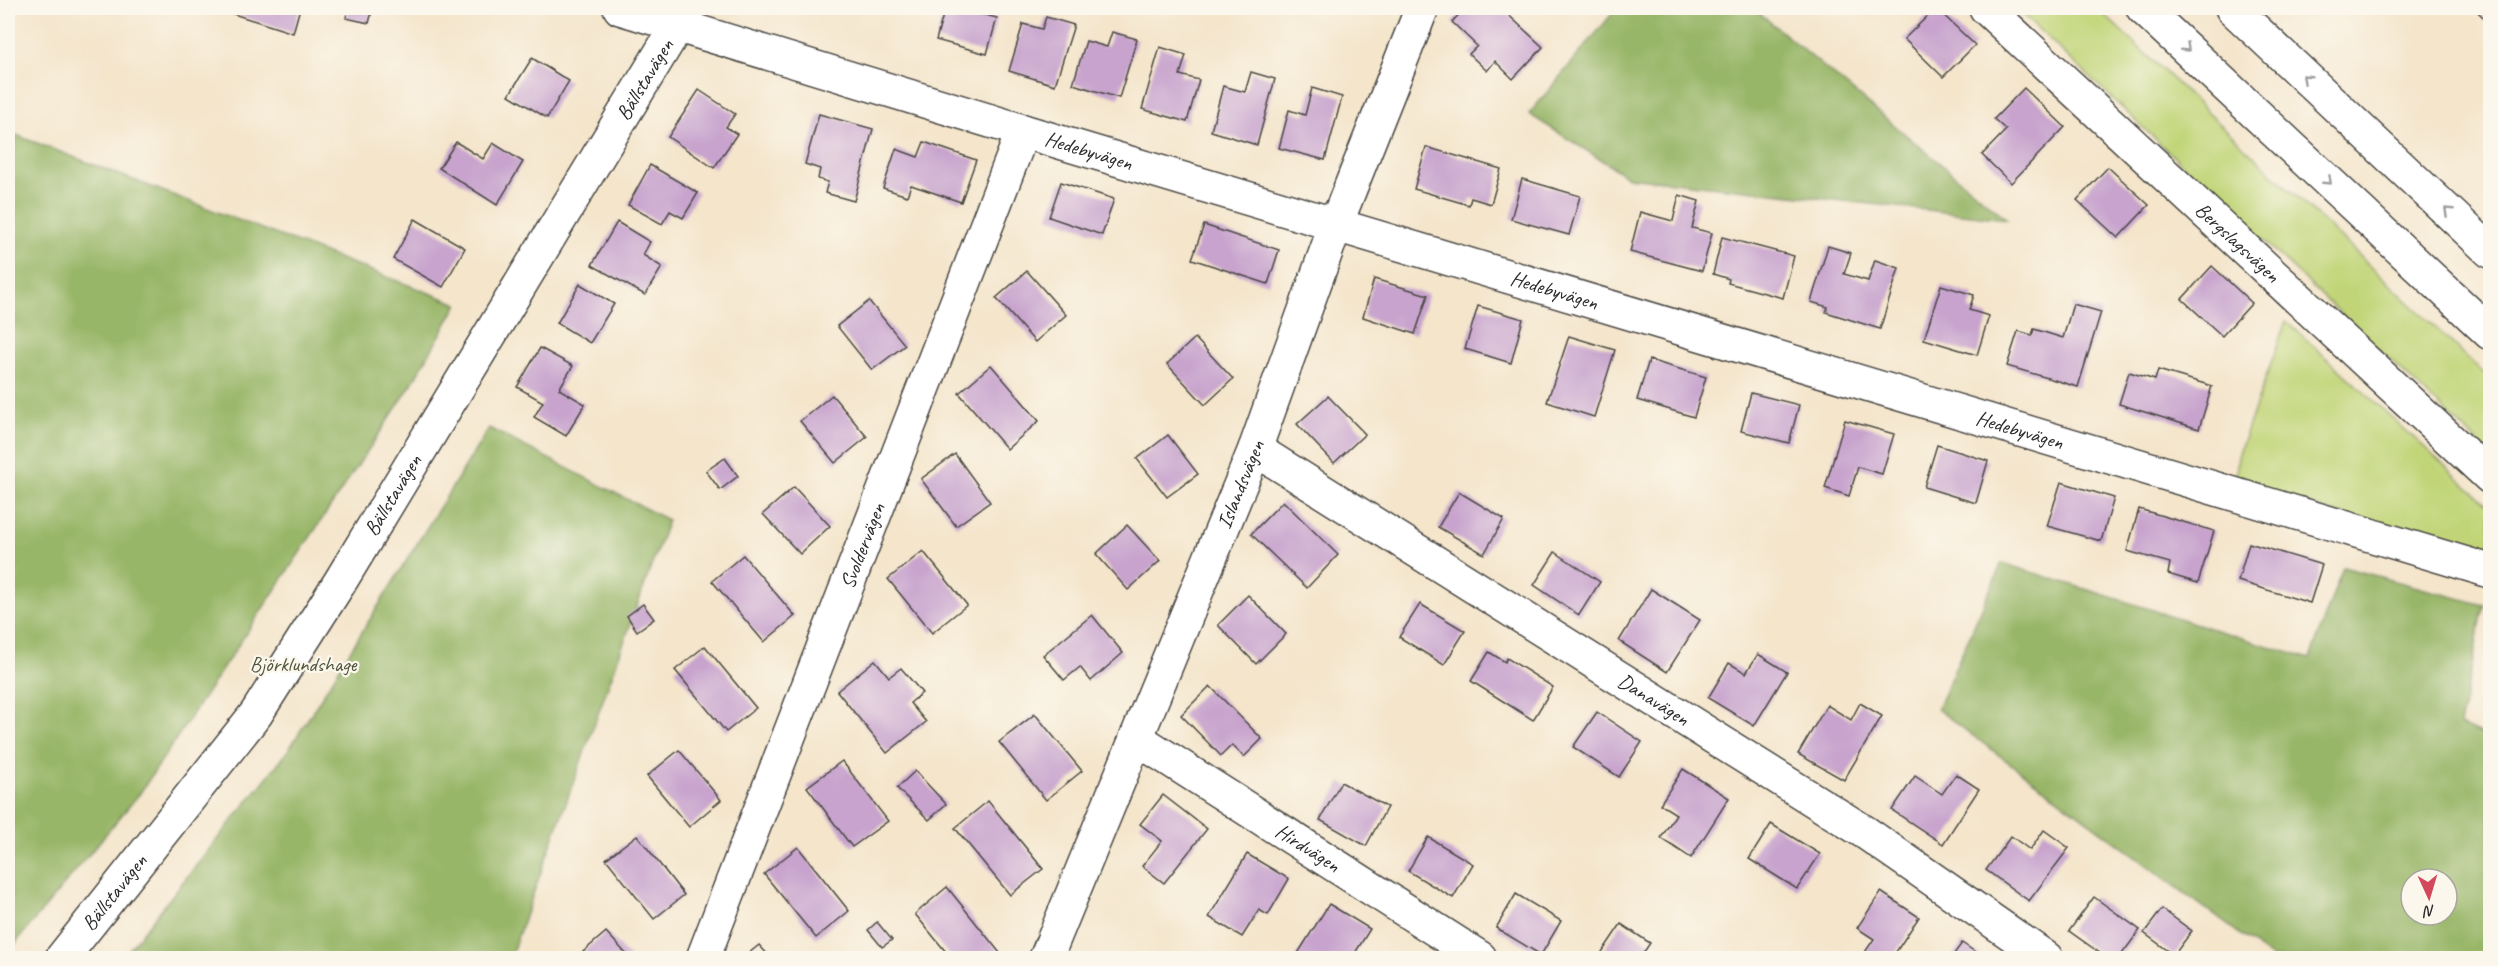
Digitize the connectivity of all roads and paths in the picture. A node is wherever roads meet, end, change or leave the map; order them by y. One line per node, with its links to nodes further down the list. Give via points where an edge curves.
1 (620, 8): 6 (street, Hedebyvägen)
2 (1422, 8): 8 (street, Islandsvägen)
3 (1986, 8): 12 (street, Bergslagsvägen)
4 (2143, 8): 10 (street, one-way to 10)
5 (2232, 8): 9 (street, one-way to 5)
6 (683, 16): 7 (street, Hedebyvägen); 15 (street, Bällstavägen, via 256,714)
7 (1023, 131): 8 (street, Hedebyvägen); 16 (street, Svoldervägen)
8 (1336, 224): 11 (street, Islandsvägen); 13 (street, Hedebyvägen)
9 (2490, 251)
10 (2490, 333)
11 (1255, 449): 14 (street, Islandsvägen); 19 (street, Danavägen, via 1866,833)
12 (2490, 477)
13 (2490, 571)
14 (1136, 738): 17 (street, Islandsvägen); 18 (street, Hirdvägen)
15 (62, 958)
16 (703, 958)
17 (1046, 958)
18 (1480, 958)
19 (2046, 958)

